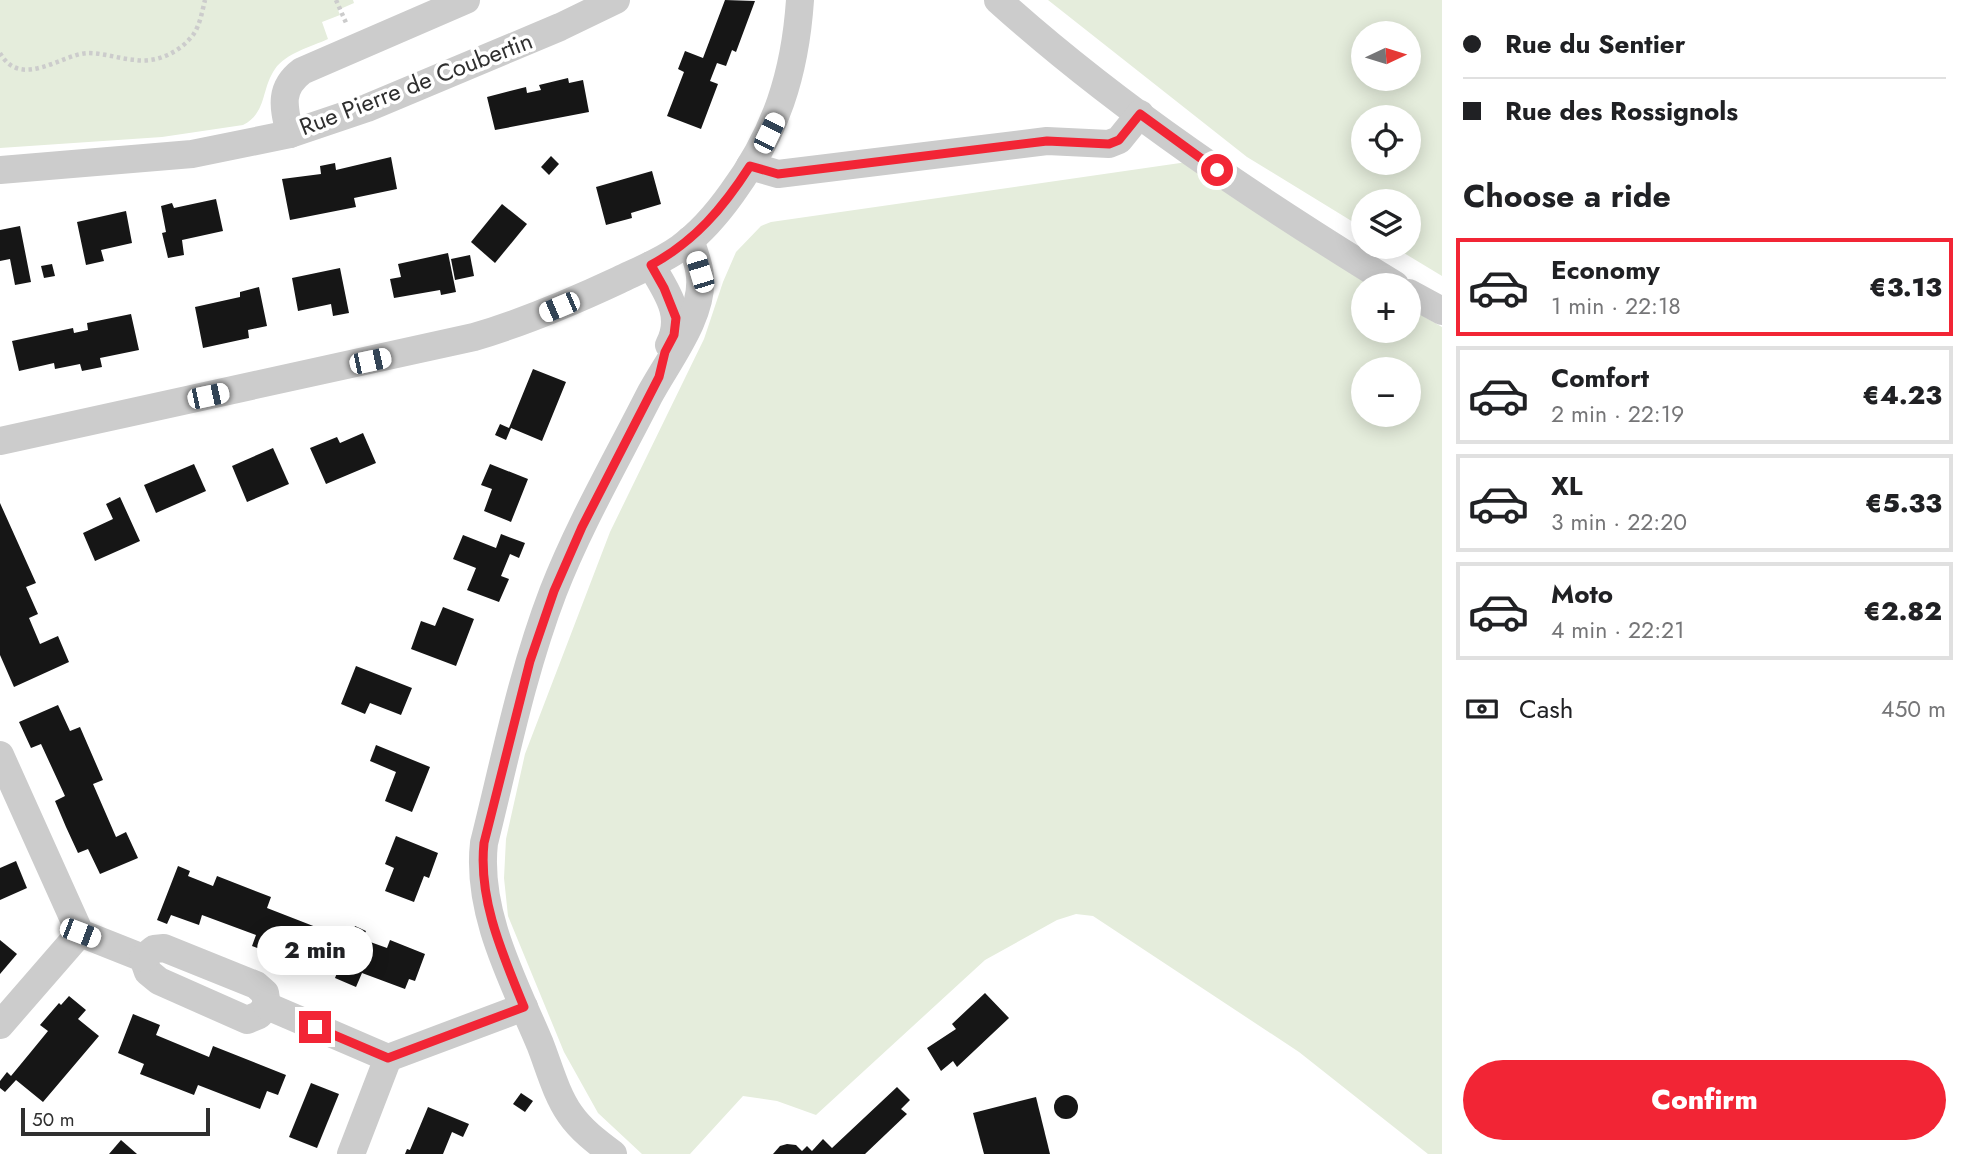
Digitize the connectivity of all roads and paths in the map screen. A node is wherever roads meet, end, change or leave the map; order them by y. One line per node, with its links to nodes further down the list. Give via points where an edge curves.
1 (205, 0): 6 (path, via 193,35 161,58 139,61 87,53 29,70 15,66)
2 (466, 0): 8 (street, via 302,71 293,78 284,101)
3 (616, 0): 8 (street, Rue Pierre de Coubertin, via 367,108)
4 (800, 0): 9 (street, via 785,93)
5 (998, 0): 7 (street)
6 (0, 53)
7 (1140, 114): 9 (street, via 1119,140 1109,144 1047,141 778,174); 13 (street, via 1255,197)
8 (290, 134): 10 (street, Rue Pierre de Coubertin, via 192,154)
9 (750, 166): 11 (street)
10 (0, 170)
11 (690, 240): 12 (street); 16 (street, via 700,272 699,297 691,322)
12 (651, 265): 16 (street, via 676,318); 17 (street, via 538,316 474,337)
13 (1376, 273)
14 (1421, 300): 15 (street)
15 (1442, 311)
16 (659, 377): 20 (street, via 554,591 530,661 484,843 486,896)
17 (0, 441)
18 (0, 755): 19 (street)
19 (80, 933): 21 (street); 22 (street, via 143,958 148,972 159,981 247,1020 267,1006)
20 (524, 1007): 22 (street); 24 (street, via 569,1113)
21 (0, 1025)
22 (388, 1058): 23 (street)
23 (351, 1154)
24 (613, 1154)

